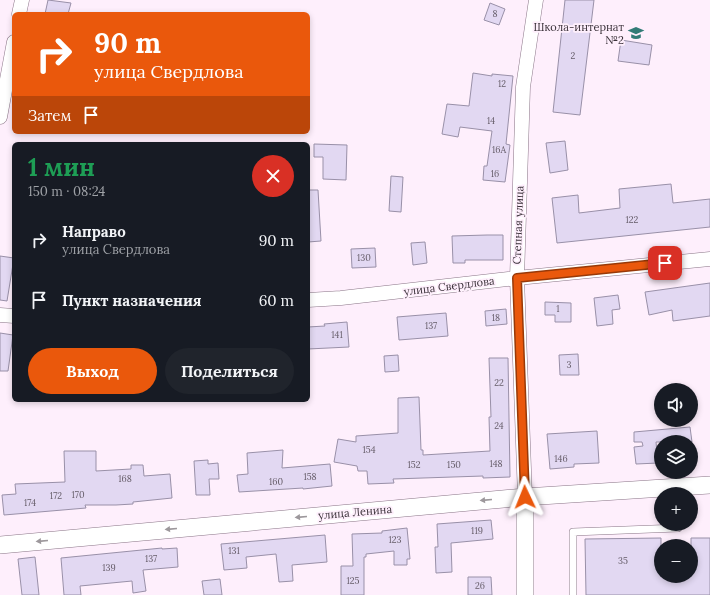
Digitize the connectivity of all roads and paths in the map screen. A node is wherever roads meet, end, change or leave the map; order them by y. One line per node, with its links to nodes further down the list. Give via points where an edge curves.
1 (22, 0): 3 (street)
2 (536, 0): 7 (street, Степная улица, via 523,87)
3 (20, 12)
4 (12, 53): 5 (street)
5 (0, 117)
6 (710, 259): 7 (street, улица Свердлова)
7 (517, 278): 8 (street, улица Свердлова); 12 (street, Степная улица)
8 (310, 300)
9 (0, 315): 10 (street)
10 (12, 316)
11 (710, 485): 12 (street, улица Ленина)
12 (525, 497): 14 (street, улица Ленина, one-way to 14); 15 (street, Степная улица)
13 (654, 529): 16 (lane, via 573,532)
14 (0, 545)
15 (525, 595)
16 (573, 595)

